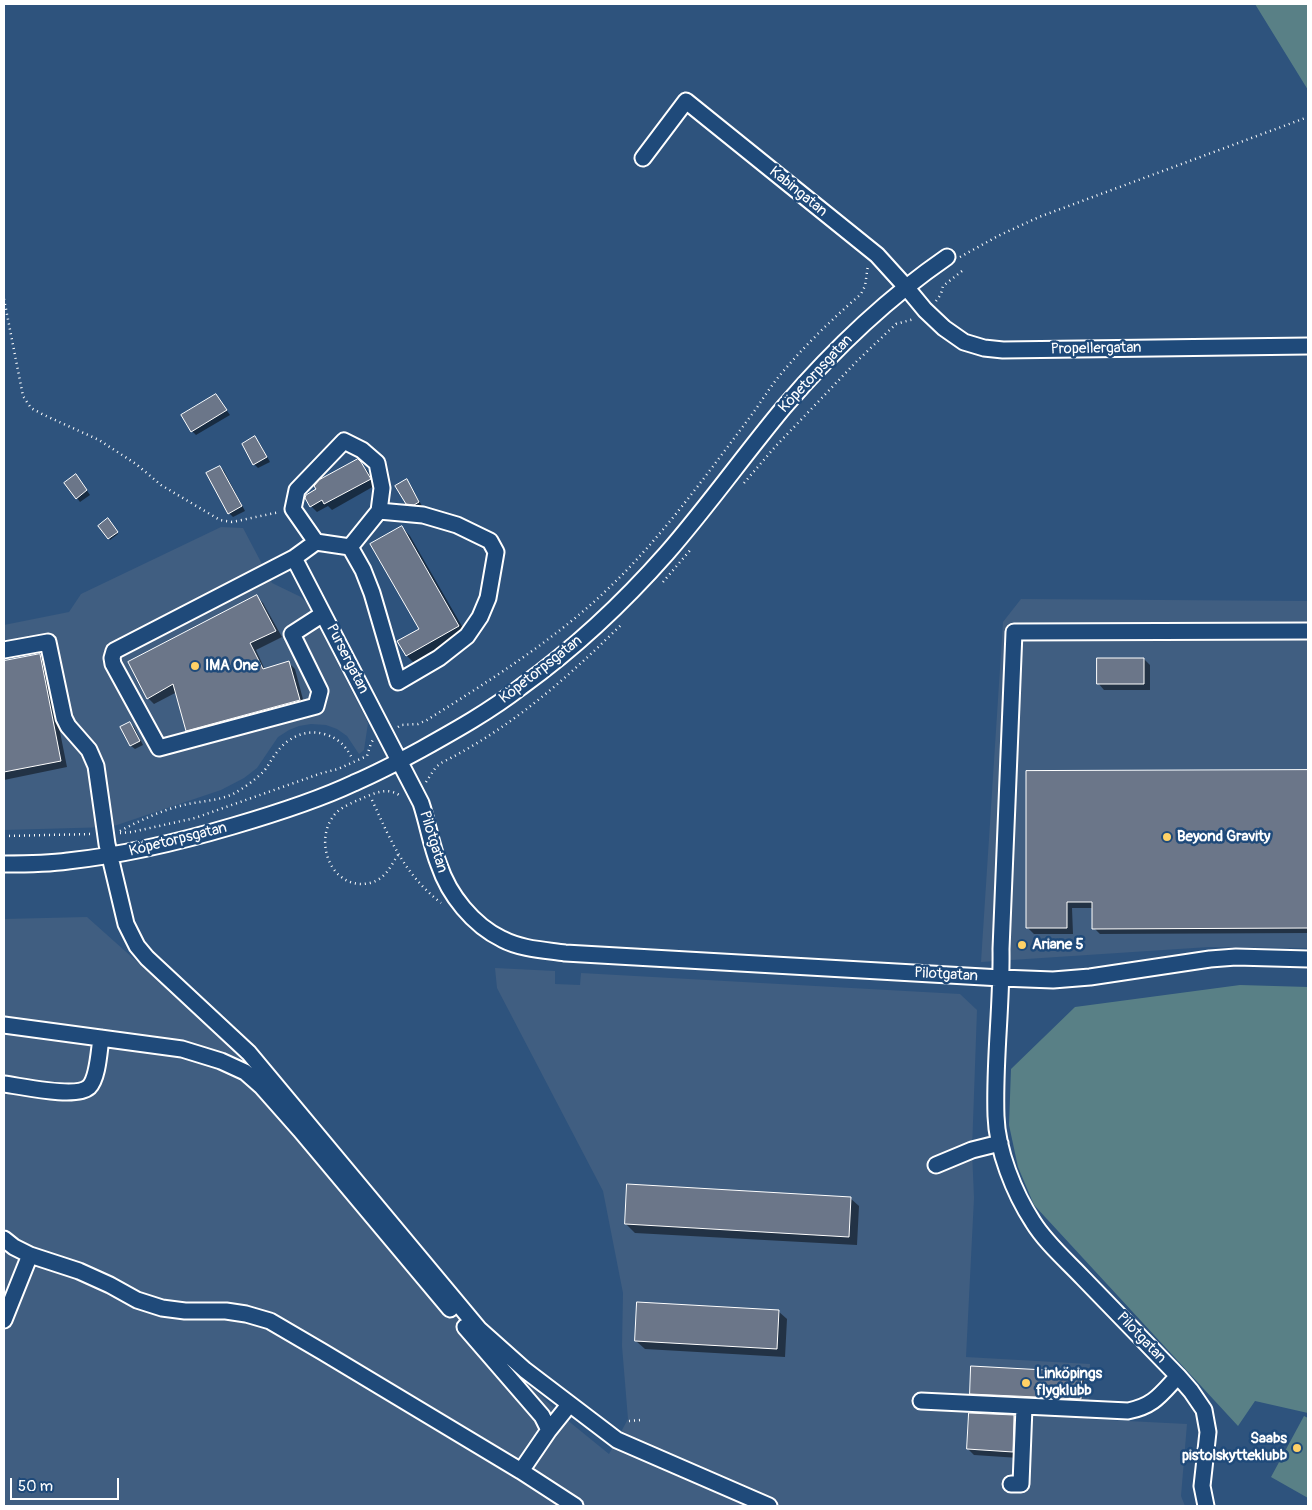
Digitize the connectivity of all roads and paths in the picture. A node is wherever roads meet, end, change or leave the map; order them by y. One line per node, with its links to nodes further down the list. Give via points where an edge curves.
1 (1308, 117): 4 (path, via 1039,217 957,258)
2 (643, 158): 3 (street, Kabingatan, via 686,101)
3 (876, 255): 5 (street, Kabingatan); 16 (path, via 867,265 861,294 776,380 701,482 614,584 564,627 480,687 427,720 401,725)
4 (947, 257): 5 (street, Köpetorpsgatan)
5 (906, 287): 7 (street, Propellergatan, via 944,328 964,342 984,348); 18 (street, Köpetorpsgatan, via 805,384 667,552 596,626 519,689 456,730)
6 (4, 299): 8 (path, via 23,396 31,408 99,440 161,485 220,520 232,522)
7 (1308, 346)
8 (293, 509): 9 (street, via 298,490 344,441 377,462 382,488); 10 (street)
9 (379, 511): 11 (street); 11 (street, via 424,515 457,525 490,541 496,552 488,598 467,636 439,658 398,682 372,594)
10 (316, 542): 11 (street); 12 (street)
11 (350, 547)
12 (294, 558): 13 (street, Pursergatan); 13 (street, via 114,652 113,664 159,748 316,706 320,691 292,634)
13 (324, 614): 16 (street, Pursergatan)
14 (1308, 631): 28 (street, via 1014,632)
15 (4, 650): 21 (street, via 48,642 64,718 89,750 96,766)
16 (384, 734): 17 (path, via 373,740 367,756 338,769 195,818 117,833 163,811 217,799 245,787 264,771 277,751 294,736 320,733 332,736 340,741); 18 (street, Pursergatan)
17 (352, 758)
18 (399, 761): 19 (street, Pilotgatan); 24 (street, Köpetorpsgatan, via 353,784 262,818 195,838)
19 (414, 788): 23 (path, via 399,795 390,791 375,793 346,806 336,813 327,830 328,860 346,881 373,882 382,877); 28 (street, Pilotgatan, via 438,864 450,890 487,929 520,945 565,953)
20 (372, 800): 23 (path)
21 (105, 833): 22 (path); 24 (street)
22 (4, 836)
23 (398, 855): 26 (path, via 428,893)
24 (110, 856): 25 (street, Köpetorpsgatan, via 65,862); 39 (street, via 126,924 147,958 249,1053 479,1329)
25 (4, 864)
26 (441, 903)
27 (1308, 959): 28 (street, via 1236,957 1090,977 1053,980)
28 (1002, 978): 32 (street, Pilotgatan, via 996,1100)
29 (4, 1025): 30 (street)
30 (101, 1038): 31 (street, via 96,1069 88,1088 79,1092 61,1092); 43 (street, via 182,1049 221,1061 244,1072 262,1087 542,1416)
31 (4, 1084)
32 (1000, 1143): 33 (street); 37 (street, Pilotgatan, via 1010,1175 1033,1223)
33 (936, 1165)
34 (4, 1239): 35 (street)
35 (30, 1255): 36 (street); 44 (street, via 79,1271 136,1300 162,1308 226,1311 270,1322)
36 (4, 1320)
37 (1178, 1376): 40 (street, via 1156,1400 1128,1412); 48 (street, Pilotgatan, via 1204,1410 1208,1432 1202,1486)
38 (921, 1401): 40 (street)
39 (568, 1405): 43 (street); 47 (street, via 617,1440)
40 (1024, 1407): 45 (street, via 1021,1484)
41 (641, 1420): 42 (path)
42 (629, 1421)
43 (549, 1430): 44 (street)
44 (521, 1471): 46 (street)
45 (1011, 1484)
46 (575, 1506)
47 (769, 1506)
48 (1206, 1506)

